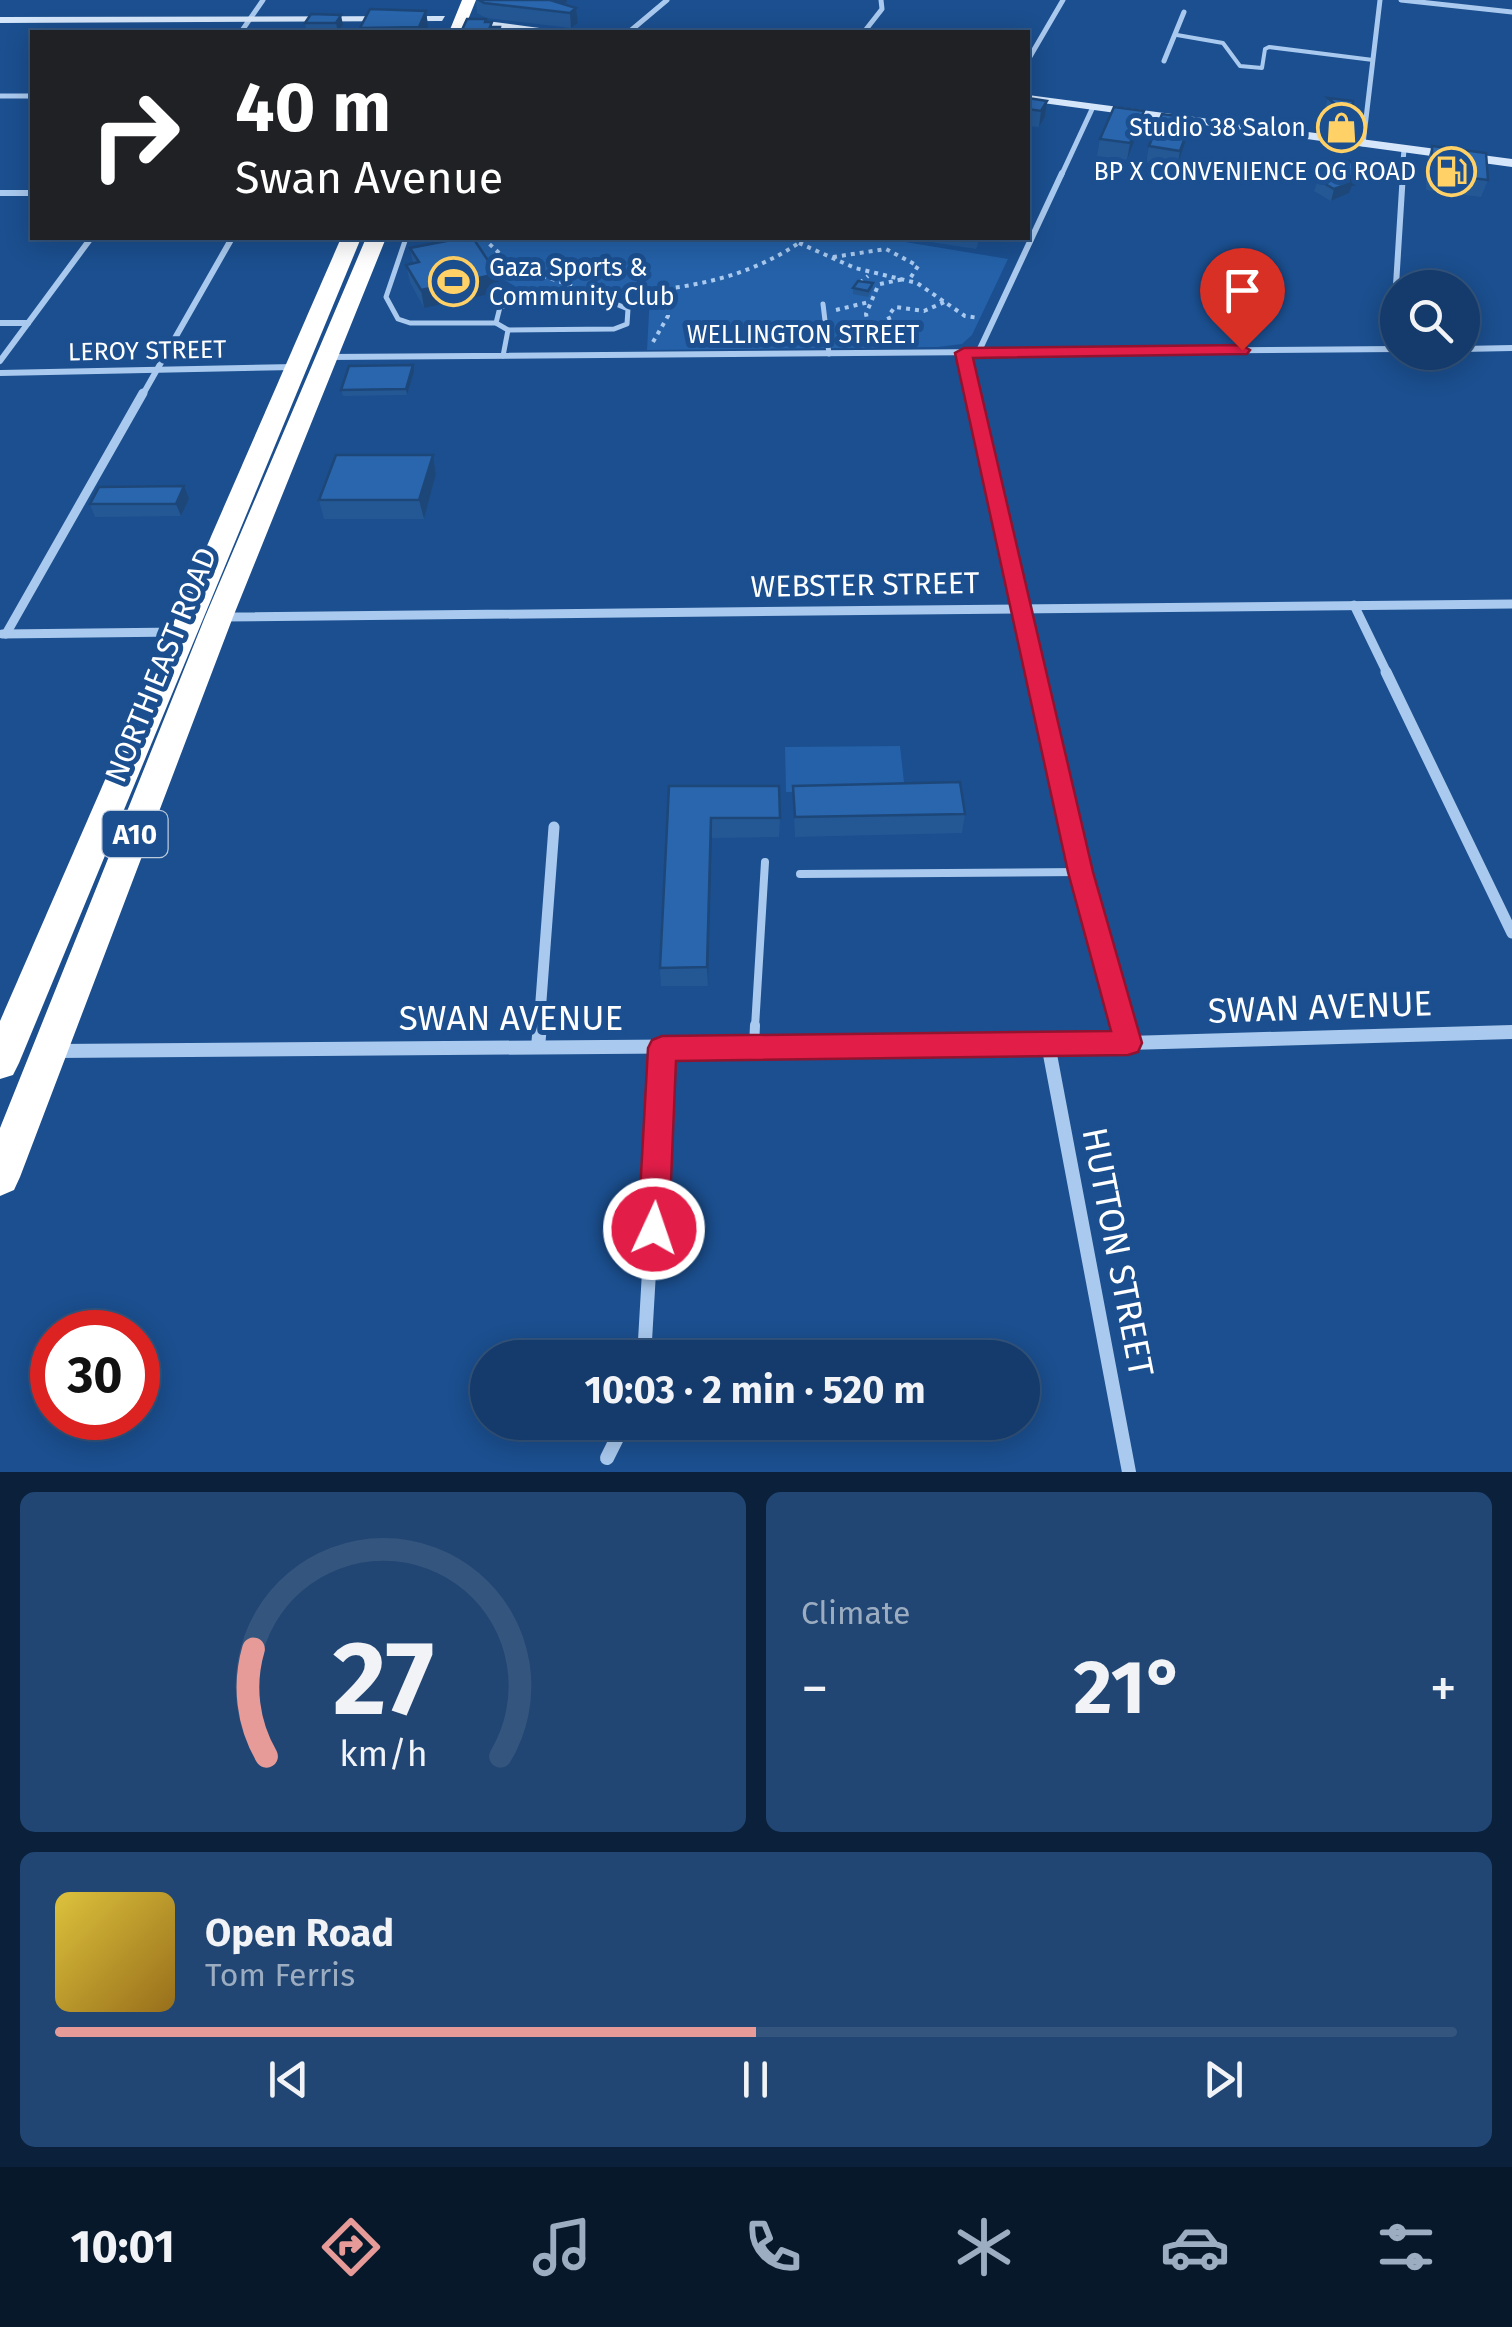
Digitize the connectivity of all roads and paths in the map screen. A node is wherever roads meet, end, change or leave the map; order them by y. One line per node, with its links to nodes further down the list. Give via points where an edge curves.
1 (263, 0): 13 (street)
2 (449, 0): 15 (highway)
3 (469, 0): 16 (highway)
4 (667, 0): 19 (street)
5 (882, 0): 20 (street)
6 (1063, 0): 22 (street)
7 (1380, 0): 23 (street)
8 (1401, 0): 10 (street)
9 (1478, 0): 10 (lane)
10 (1479, 9): 12 (street)
11 (1184, 12): 21 (street)
12 (1512, 12)
13 (251, 18): 14 (main road); 15 (main road); 17 (street)
14 (0, 20)
15 (439, 25): 16 (highway)
16 (458, 27): 18 (main road)
17 (242, 30)
18 (511, 30)
19 (631, 30)
20 (866, 30)
21 (1177, 35): 23 (lane, via 1223,43 1240,66 1254,69 1262,68 1265,49 1272,47); 24 (street)
22 (1030, 57)
23 (1373, 60): 29 (street)
24 (1164, 61)
25 (0, 96): 26 (street)
26 (30, 96)
27 (1030, 98): 28 (main road)
28 (1093, 107): 29 (main road); 42 (street)
29 (1363, 144): 30 (main road)
30 (1404, 149): 31 (main road); 47 (street)
31 (1512, 163)
32 (0, 193): 33 (street)
33 (30, 193)
34 (90, 240): 59 (street)
35 (231, 240): 74 (street)
36 (350, 240): 73 (highway, NORTH EAST ROAD / A10)
37 (375, 240): 71 (highway, NORTH EAST ROAD / A10)
38 (405, 240): 45 (lane)
39 (485, 240): 52 (path, via 524,271)
40 (804, 240): 43 (path)
41 (1030, 240): 58 (street)
42 (1030, 240)
43 (799, 244): 46 (path); 53 (path, via 752,270)
44 (414, 250): 45 (lane)
45 (400, 252): 60 (lane, via 386,298 398,319)
46 (830, 258): 48 (path); 50 (path, via 886,250 918,266)
47 (1399, 270)
48 (869, 274): 49 (path); 51 (path); 51 (path, via 858,281)
49 (884, 274): 50 (path); 51 (path)
50 (906, 279): 51 (path); 56 (path)
51 (878, 286): 55 (path)
52 (588, 289)
53 (666, 290): 54 (path); 69 (path, via 668,316)
54 (622, 292)
55 (872, 300): 56 (path, via 867,323 878,332 891,323 890,309 924,311); 57 (path)
56 (947, 301): 58 (path, via 965,316)
57 (823, 307): 68 (lane)
58 (992, 320): 67 (street)
59 (28, 323): 61 (street); 72 (street)
60 (496, 323): 62 (lane); 62 (lane, via 507,305 628,309 626,324 614,329)
61 (0, 324)
62 (508, 330): 70 (lane)
63 (1480, 348): 64 (street)
64 (1512, 348)
65 (1380, 349): 67 (street, WELLINGTON STREET)
66 (964, 353): 67 (street, WELLINGTON STREET); 68 (street, WELLINGTON STREET); 78 (street)
67 (978, 353)
68 (829, 354): 69 (street, WELLINGTON STREET)
69 (650, 355): 70 (street, WELLINGTON STREET)
70 (503, 356): 71 (street, WELLINGTON STREET)
71 (328, 357): 73 (highway); 79 (highway, NORTH EAST ROAD / A10)
72 (0, 362)
73 (294, 367): 74 (street, LEROY STREET); 80 (highway, NORTH EAST ROAD / A10)
74 (156, 370): 75 (street, LEROY STREET); 81 (street)
75 (0, 372)
76 (1512, 604): 77 (street, WEBSTER STREET)
77 (1354, 606): 78 (street, WEBSTER STREET); 86 (street)
78 (1021, 609): 79 (street, WEBSTER STREET); 84 (street)
79 (219, 617): 80 (highway); 93 (highway, NORTH EAST ROAD / A10)
80 (181, 632): 81 (street); 94 (highway, NORTH EAST ROAD / A10)
81 (3, 634)
82 (554, 826): 90 (street)
83 (765, 862): 91 (lane)
84 (1080, 872): 85 (lane); 88 (street)
85 (800, 874)
86 (1512, 932)
87 (1512, 1032): 88 (street, SWAN AVENUE)
88 (1128, 1043): 89 (street, SWAN AVENUE)
89 (1048, 1044): 91 (street, SWAN AVENUE); 99 (street, HUTTON STREET)
90 (538, 1047): 92 (street, SWAN AVENUE); 93 (street, SWAN AVENUE)
91 (754, 1047): 92 (street, SWAN AVENUE)
92 (662, 1048): 96 (street)
93 (50, 1051): 94 (highway); 95 (highway, NORTH EAST ROAD / A10)
94 (2, 1058)
95 (0, 1177)
96 (645, 1340)
97 (616, 1440): 98 (street)
98 (607, 1458)
99 (1130, 1472)

